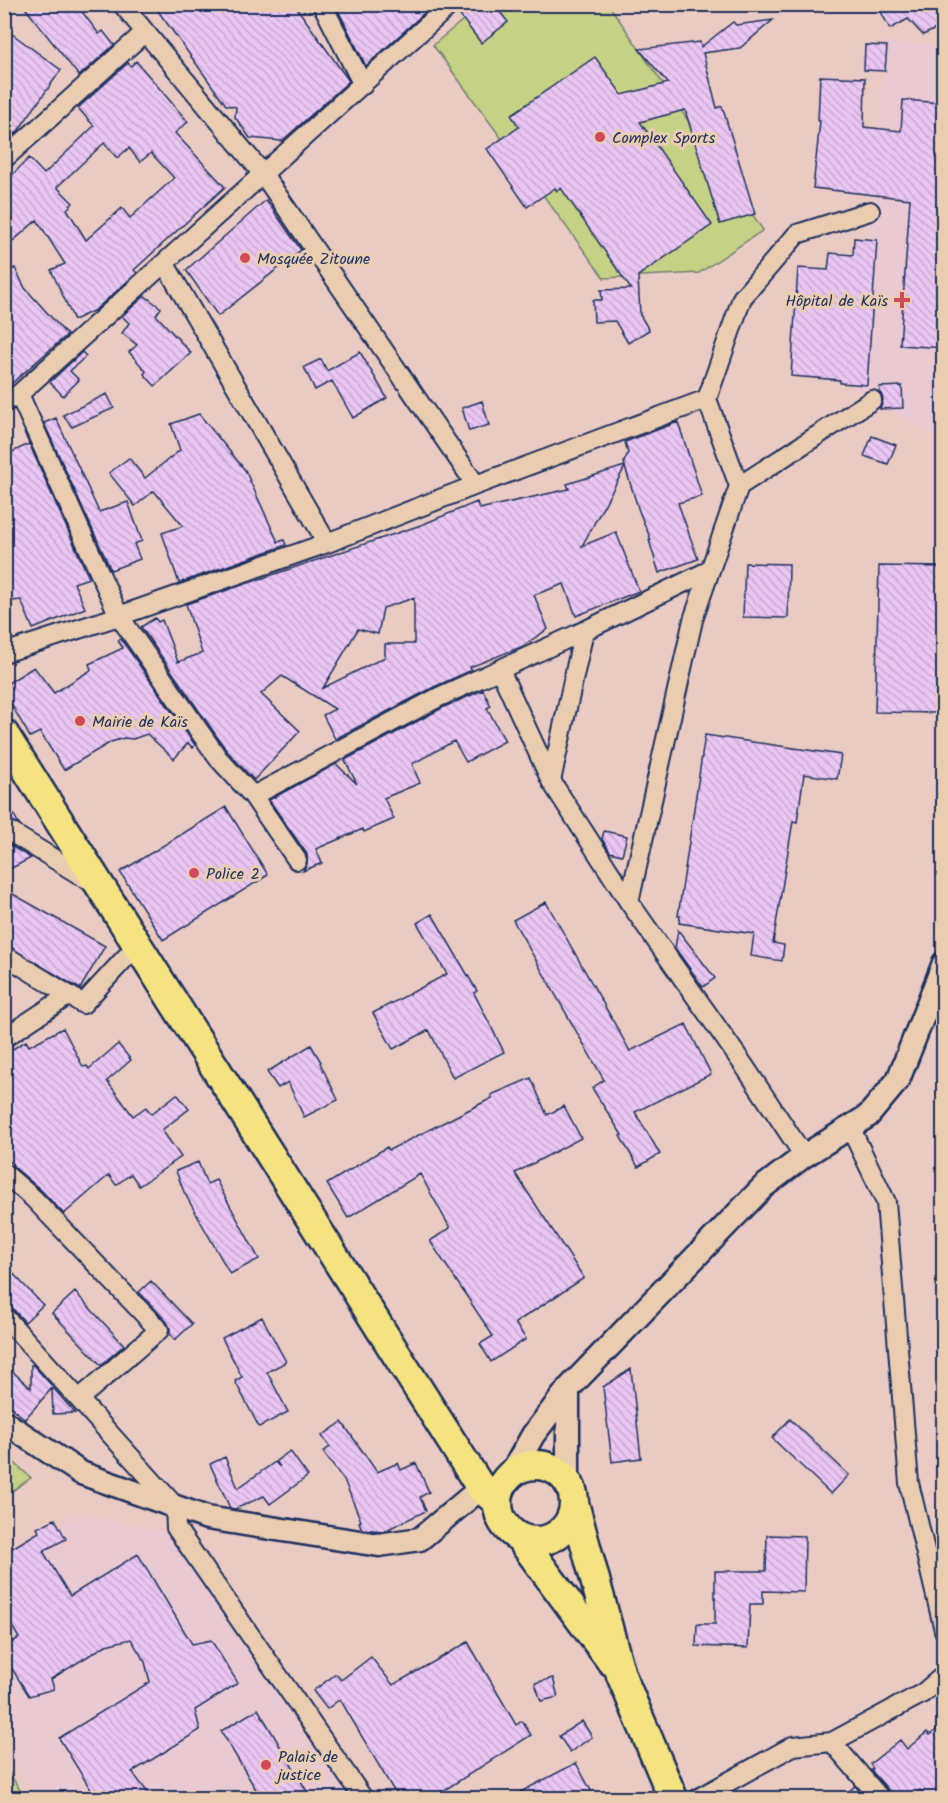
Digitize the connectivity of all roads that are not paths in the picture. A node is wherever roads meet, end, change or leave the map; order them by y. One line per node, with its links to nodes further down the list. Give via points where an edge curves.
1 (122, 4): 4 (street)
2 (322, 4): 5 (street)
3 (451, 4): 5 (street)
4 (145, 32): 6 (street); 7 (street)
5 (363, 84): 7 (street)
6 (4, 159)
7 (263, 174): 9 (street); 13 (street)
8 (870, 211): 11 (street, via 796,234 742,298)
9 (165, 264): 10 (street); 15 (street)
10 (12, 399): 17 (street)
11 (707, 399): 13 (street); 14 (street)
12 (872, 400): 14 (street)
13 (476, 485): 15 (street)
14 (739, 486): 16 (street)
15 (327, 543): 17 (street)
16 (710, 570): 18 (street); 27 (street, via 693,620)
17 (119, 616): 19 (street); 23 (street, via 218,758)
18 (584, 631): 20 (street); 22 (street)
19 (4, 653)
20 (500, 670): 22 (street); 23 (street, via 439,697)
21 (4, 734): 26 (main road)
22 (551, 781): 27 (street)
23 (254, 796): 25 (street)
24 (4, 828): 26 (street)
25 (297, 860)
26 (100, 887): 28 (main road)
27 (629, 902): 34 (street)
28 (138, 944): 31 (street, via 83,1004); 42 (main road)
29 (4, 954): 31 (street)
30 (944, 963): 33 (street, via 898,1080 868,1116)
31 (69, 995): 32 (street)
32 (4, 1038)
33 (850, 1127): 34 (street); 45 (street, via 886,1202 909,1483)
34 (804, 1156): 37 (street, via 763,1188)
35 (4, 1173): 38 (street, via 33,1198 159,1330)
36 (4, 1316): 38 (street)
37 (568, 1389): 40 (street, via 532,1435); 41 (street)
38 (79, 1399): 43 (street)
39 (4, 1422): 43 (street, via 81,1473)
40 (511, 1474): 41 (main road, via 520,1468 541,1465 561,1474); 42 (main road, via 499,1492)
41 (571, 1492): 44 (main road, via 568,1524 542,1541); 46 (main road)
42 (490, 1495): 43 (street, via 420,1539 379,1545 207,1518); 44 (main road, via 504,1524)
43 (175, 1506): 49 (street, via 176,1528)
44 (520, 1538): 46 (main road)
45 (944, 1630)
46 (621, 1675): 50 (main road)
47 (944, 1675): 48 (street, via 922,1693)
48 (832, 1742): 51 (street, via 793,1746); 52 (street)
49 (363, 1798)
50 (673, 1798)
51 (699, 1798)
52 (880, 1798)

